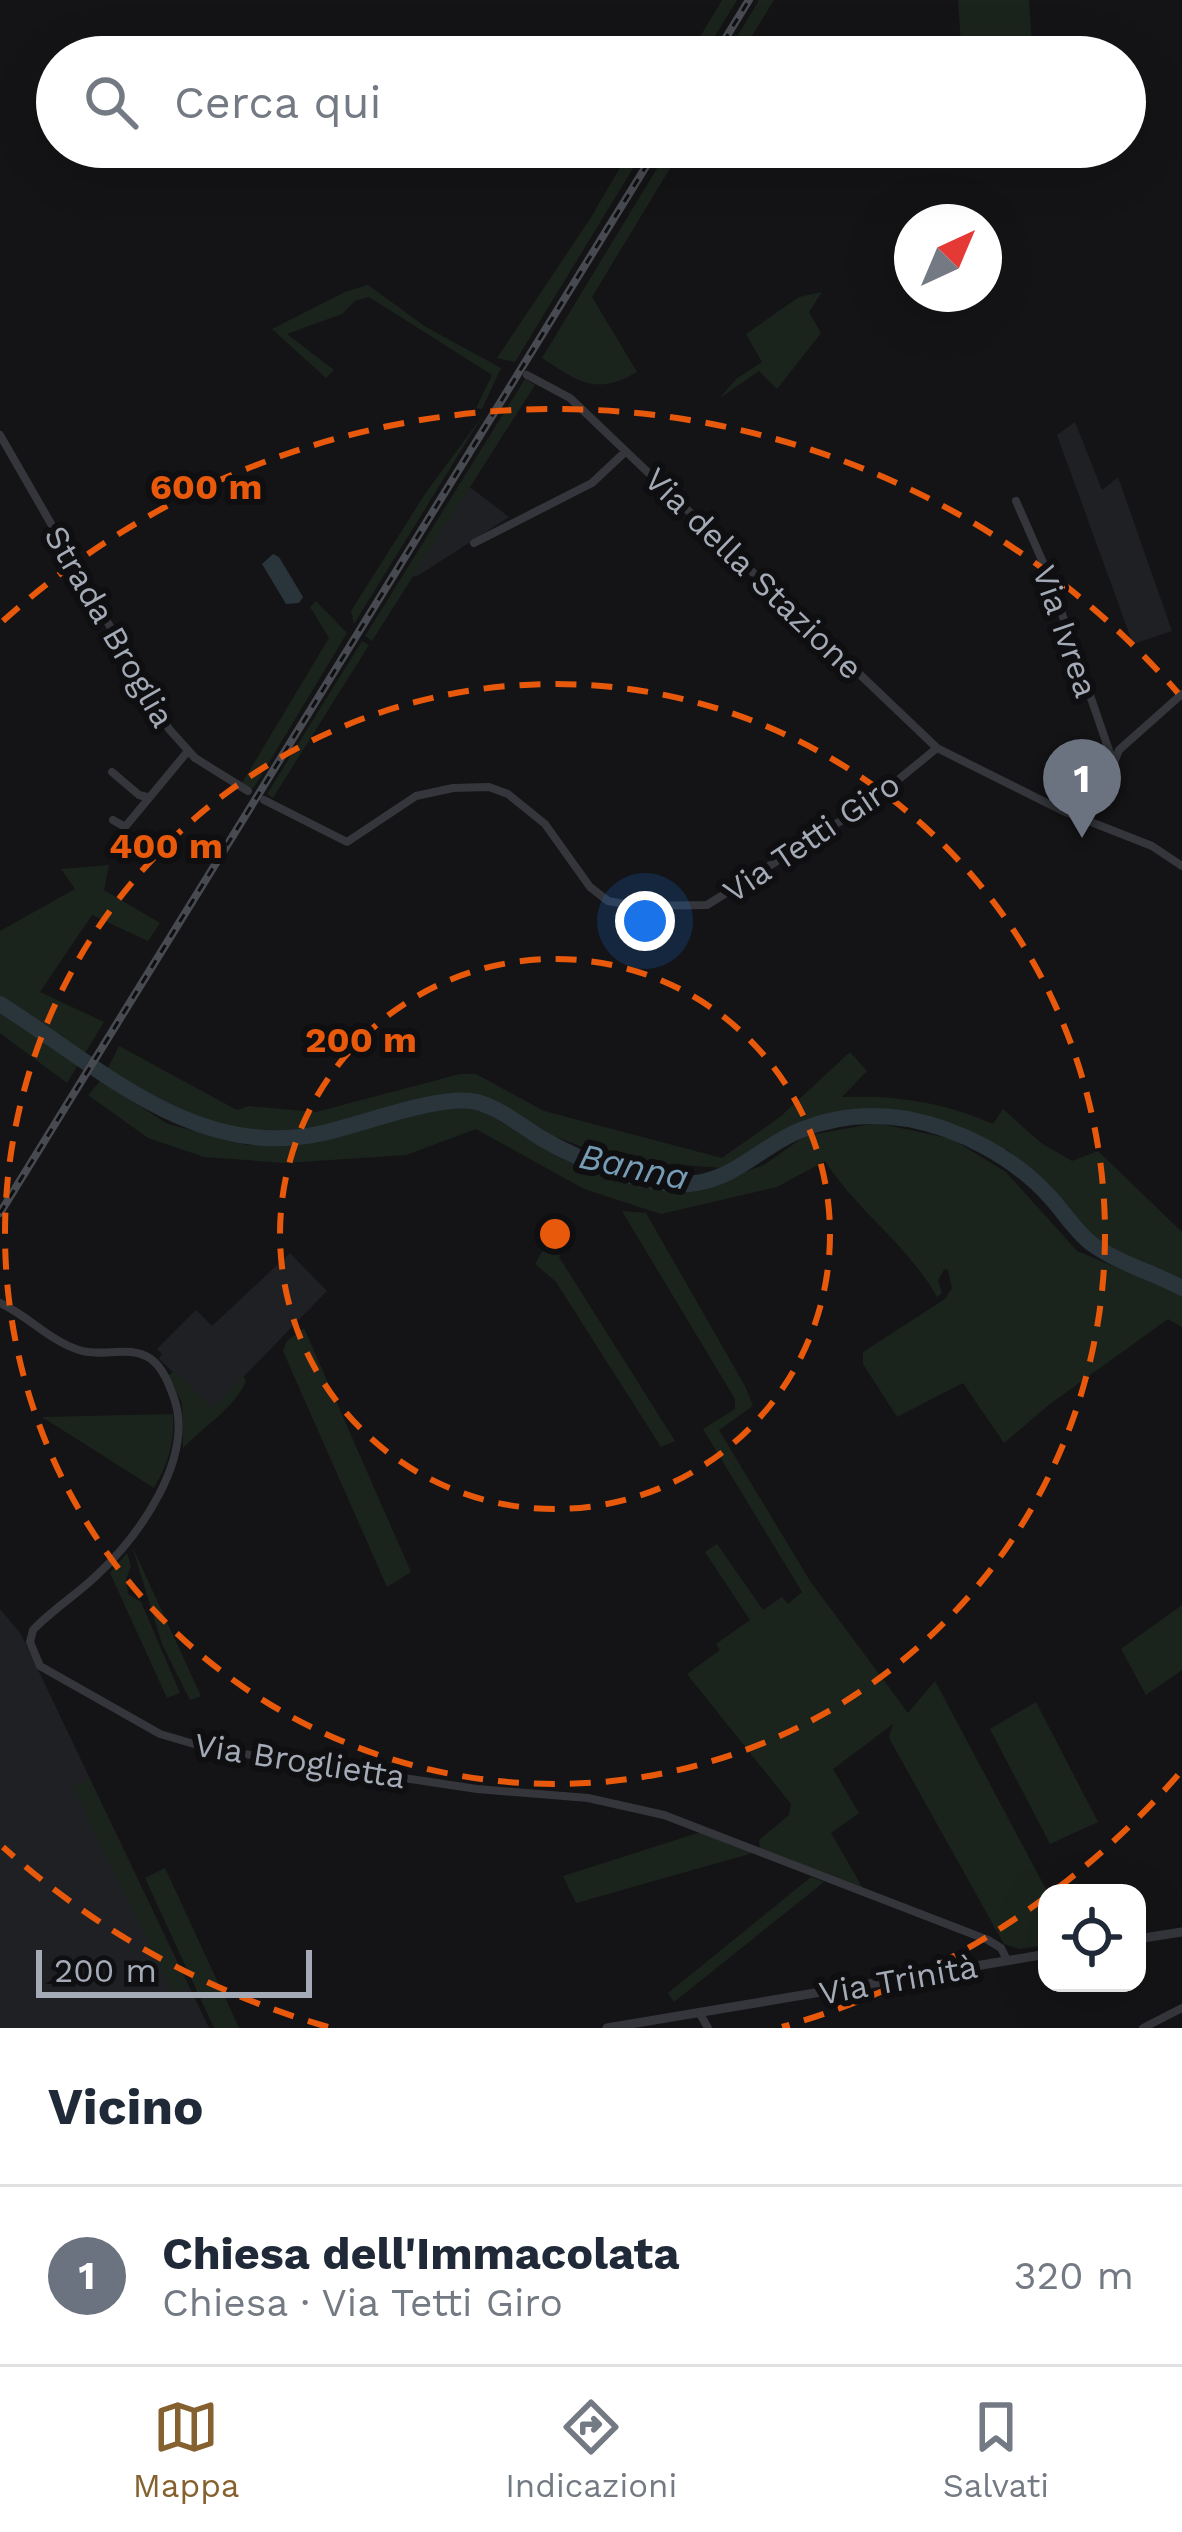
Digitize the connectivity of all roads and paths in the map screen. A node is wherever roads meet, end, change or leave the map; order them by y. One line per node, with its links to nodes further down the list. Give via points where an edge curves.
1 (527, 374): 3 (street, Via della Stazione, via 569,398)
2 (0, 435): 8 (street, Strada Broglia, via 138,682)
3 (626, 452): 5 (street, via 592,484); 7 (street, Via della Stazione)
4 (1016, 501): 9 (street, Via Ivrea)
5 (474, 543)
6 (1182, 694): 9 (street)
7 (937, 748): 13 (street, Via Tetti Giro, via 830,829 728,895 694,907 608,901 545,824 497,788 416,796 347,842); 14 (street)
8 (188, 751): 11 (street, Strada Broglia); 12 (street)
9 (1113, 762): 14 (street)
10 (112, 772): 12 (street)
11 (248, 791)
12 (147, 797): 15 (street, via 125,827)
13 (263, 800)
14 (1082, 818): 16 (street)
15 (113, 820)
16 (1182, 866)
17 (0, 1303): 21 (street, Via Broglietta, via 78,1350 146,1356 162,1370 177,1410 166,1475 138,1527 106,1567 33,1630 40,1666 142,1726 211,1749 664,1814 988,1940)
18 (1182, 1932): 19 (street)
19 (1146, 1938)
20 (1038, 1955): 21 (street, Via Trinità)
21 (1007, 1960): 23 (street, Via Trinità)
22 (1182, 2008): 25 (street)
23 (703, 2020): 24 (street, Via Trinità)
24 (607, 2028)
25 (1142, 2028)

